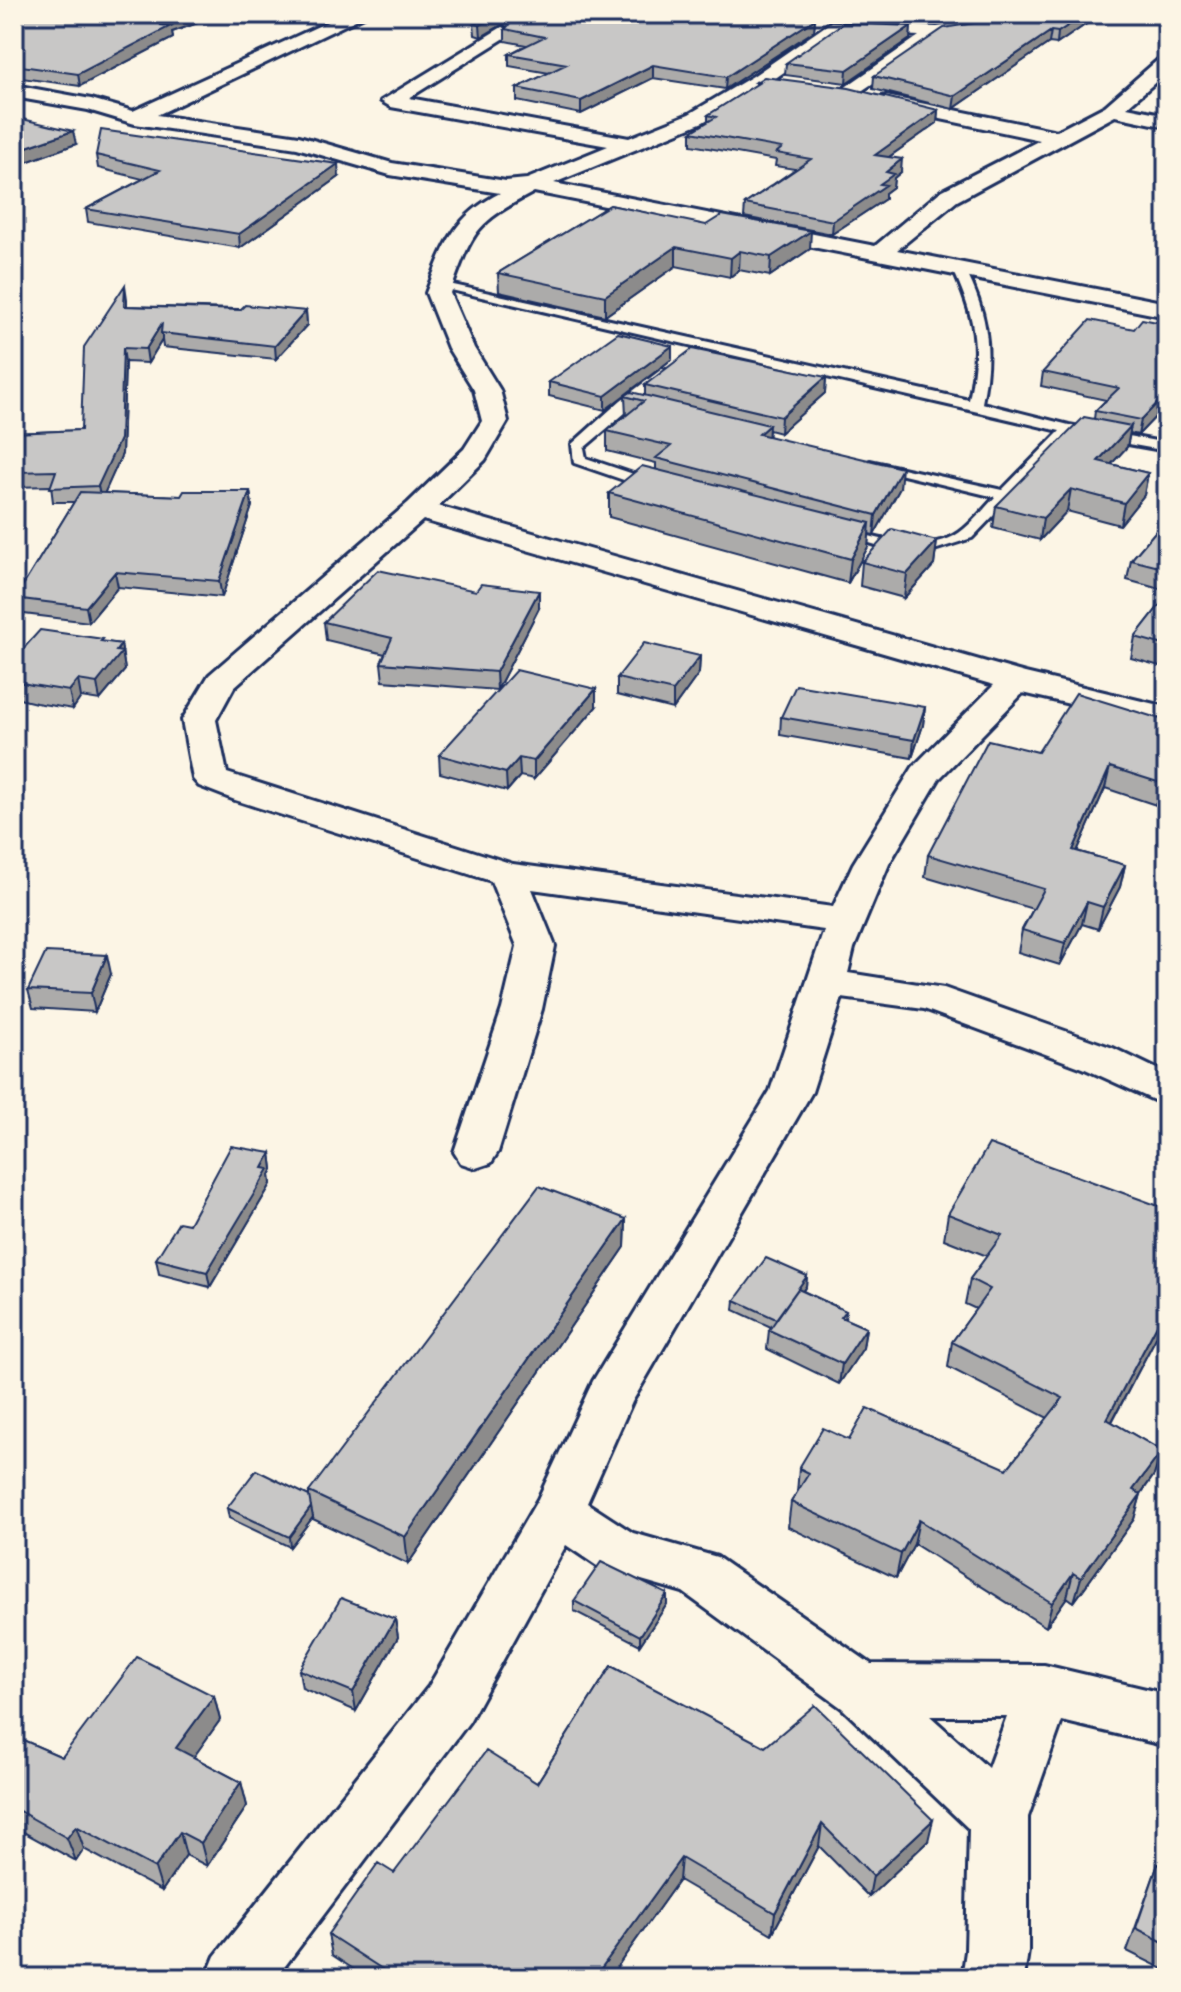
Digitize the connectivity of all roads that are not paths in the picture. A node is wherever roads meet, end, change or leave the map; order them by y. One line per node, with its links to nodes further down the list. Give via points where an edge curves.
1 (359, 14): 11 (street)
2 (1014, 14): 4 (street, via 989,24)
3 (502, 32): 14 (street, via 391,101)
4 (937, 32): 8 (street, via 843,91); 14 (street, via 824,24 775,82)
5 (1167, 62): 9 (street)
6 (14, 91): 11 (street)
7 (933, 99): 8 (street)
8 (901, 106): 10 (street); 13 (street)
9 (1112, 110): 12 (street); 13 (street)
10 (874, 117)
11 (135, 118): 15 (street, via 299,142 390,169 506,187)
12 (1167, 121)
13 (1061, 138): 16 (street, via 949,196)
14 (634, 145): 15 (street)
15 (531, 185): 16 (street); 18 (street, via 485,209 459,237)
16 (881, 252): 17 (street)
17 (958, 267): 19 (street); 21 (lane, via 980,314 985,357)
18 (440, 286): 20 (lane); 27 (street, via 438,293 461,348 487,390 495,421 475,454)
19 (1167, 310)
20 (705, 344): 21 (lane); 25 (lane, via 577,447 579,460)
21 (975, 405): 22 (lane)
22 (1069, 429): 23 (lane); 26 (lane)
23 (1167, 447)
24 (854, 459): 26 (lane)
25 (673, 490)
26 (1007, 496): 28 (lane, via 967,535 928,548)
27 (418, 509): 29 (street); 31 (street, via 221,682 199,720 211,779 272,803 451,852)
28 (824, 529)
29 (1016, 681): 30 (street); 32 (street, via 925,774 871,864)
30 (1167, 717)
31 (507, 874): 32 (street); 35 (street, via 536,946 522,1009)
32 (846, 921): 33 (street)
33 (825, 983): 34 (street, via 930,997 1098,1058); 36 (street, via 791,1092 610,1395)
34 (1167, 1091)
35 (476, 1152)
36 (558, 1511): 37 (street, via 619,1552 698,1573); 41 (street, via 449,1704)
37 (862, 1690): 38 (street); 40 (street)
38 (1044, 1691): 39 (street); 40 (street)
39 (1167, 1720)
40 (999, 1817): 42 (street)
41 (237, 1978)
42 (993, 1978)

